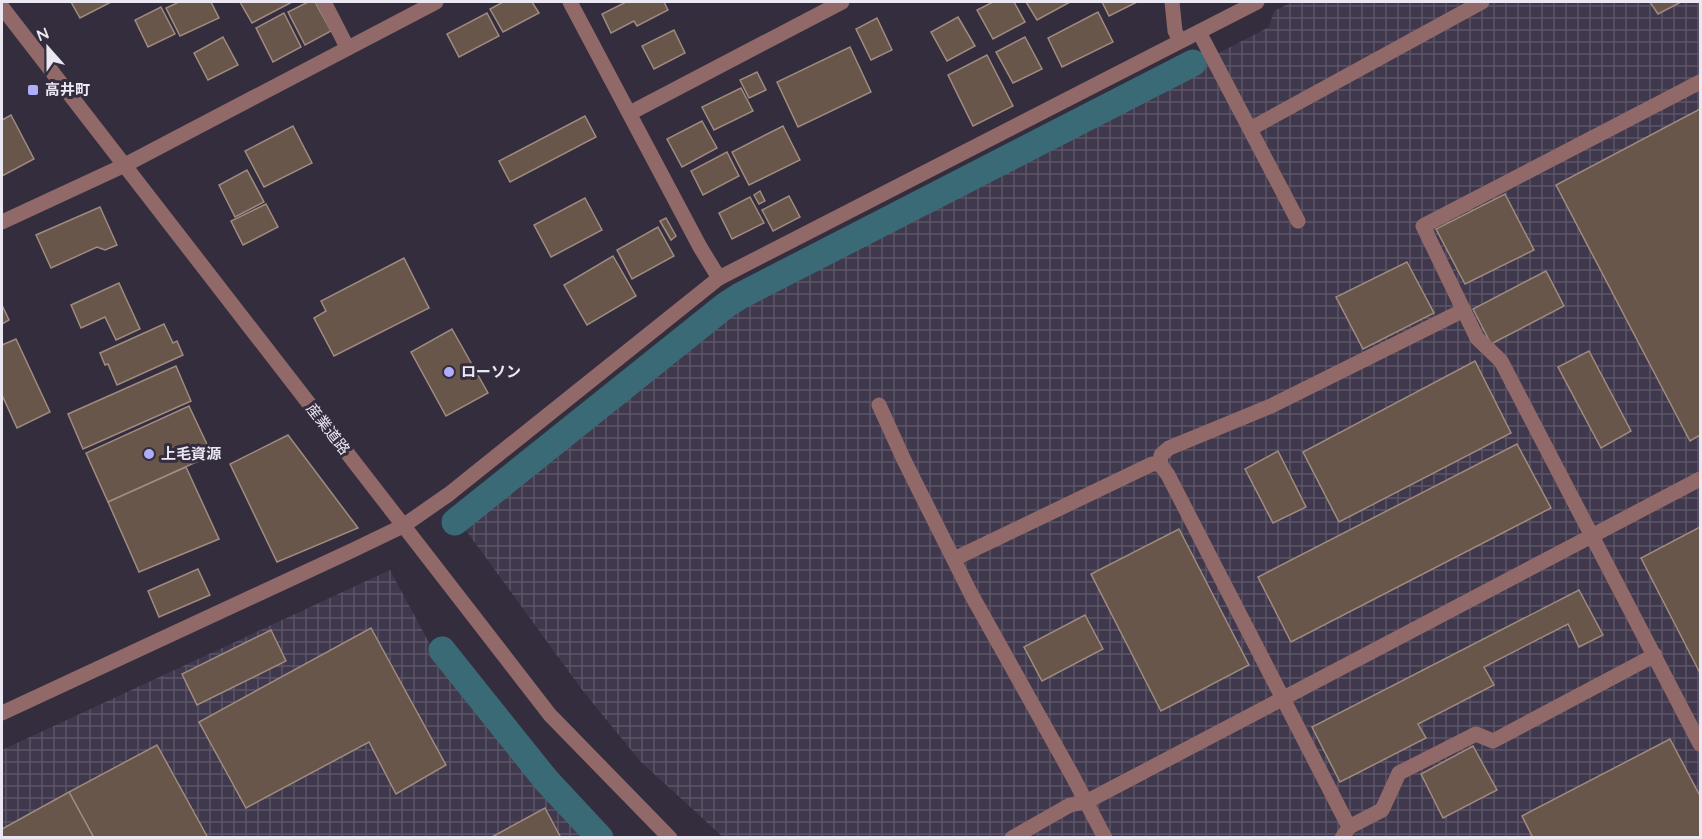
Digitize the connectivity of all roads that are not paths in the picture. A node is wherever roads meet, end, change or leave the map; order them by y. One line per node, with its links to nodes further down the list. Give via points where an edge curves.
1 (324, 2): 11 (street)
2 (436, 2): 11 (street)
3 (570, 2): 13 (street)
4 (842, 2): 13 (street)
5 (1172, 2): 10 (street, via 1173,22)
6 (1257, 2): 9 (street)
7 (1482, 2): 14 (street)
8 (2, 7): 15 (street, 産業道路)
9 (1199, 32): 10 (street); 14 (street)
10 (1180, 41): 18 (street)
11 (347, 46): 15 (street)
12 (1701, 82): 19 (street, via 1423,226)
13 (630, 113): 18 (street)
14 (1250, 129): 16 (street)
15 (125, 165): 17 (street); 23 (street, 産業道路)
16 (1298, 221)
17 (2, 222)
18 (719, 278): 23 (street, via 449,494)
19 (1464, 310): 21 (street, via 1271,406 1169,448 1161,455); 24 (street, via 1477,338 1501,361)
20 (879, 405): 25 (street)
21 (1160, 464): 25 (street, via 1152,464); 27 (street)
22 (1701, 479): 24 (street)
23 (403, 526): 28 (street); 32 (street, 産業道路, via 550,716)
24 (1593, 536): 26 (street); 27 (street)
25 (954, 560): 30 (street)
26 (1655, 655): 29 (street); 31 (street, via 1493,741 1476,734 1399,773 1382,810)
27 (1285, 698): 30 (street); 31 (street)
28 (2, 712)
29 (1701, 744)
30 (1086, 802): 33 (street, via 1070,805); 34 (street)
31 (1345, 832)
32 (670, 837)
33 (1012, 837)
34 (1105, 837)

